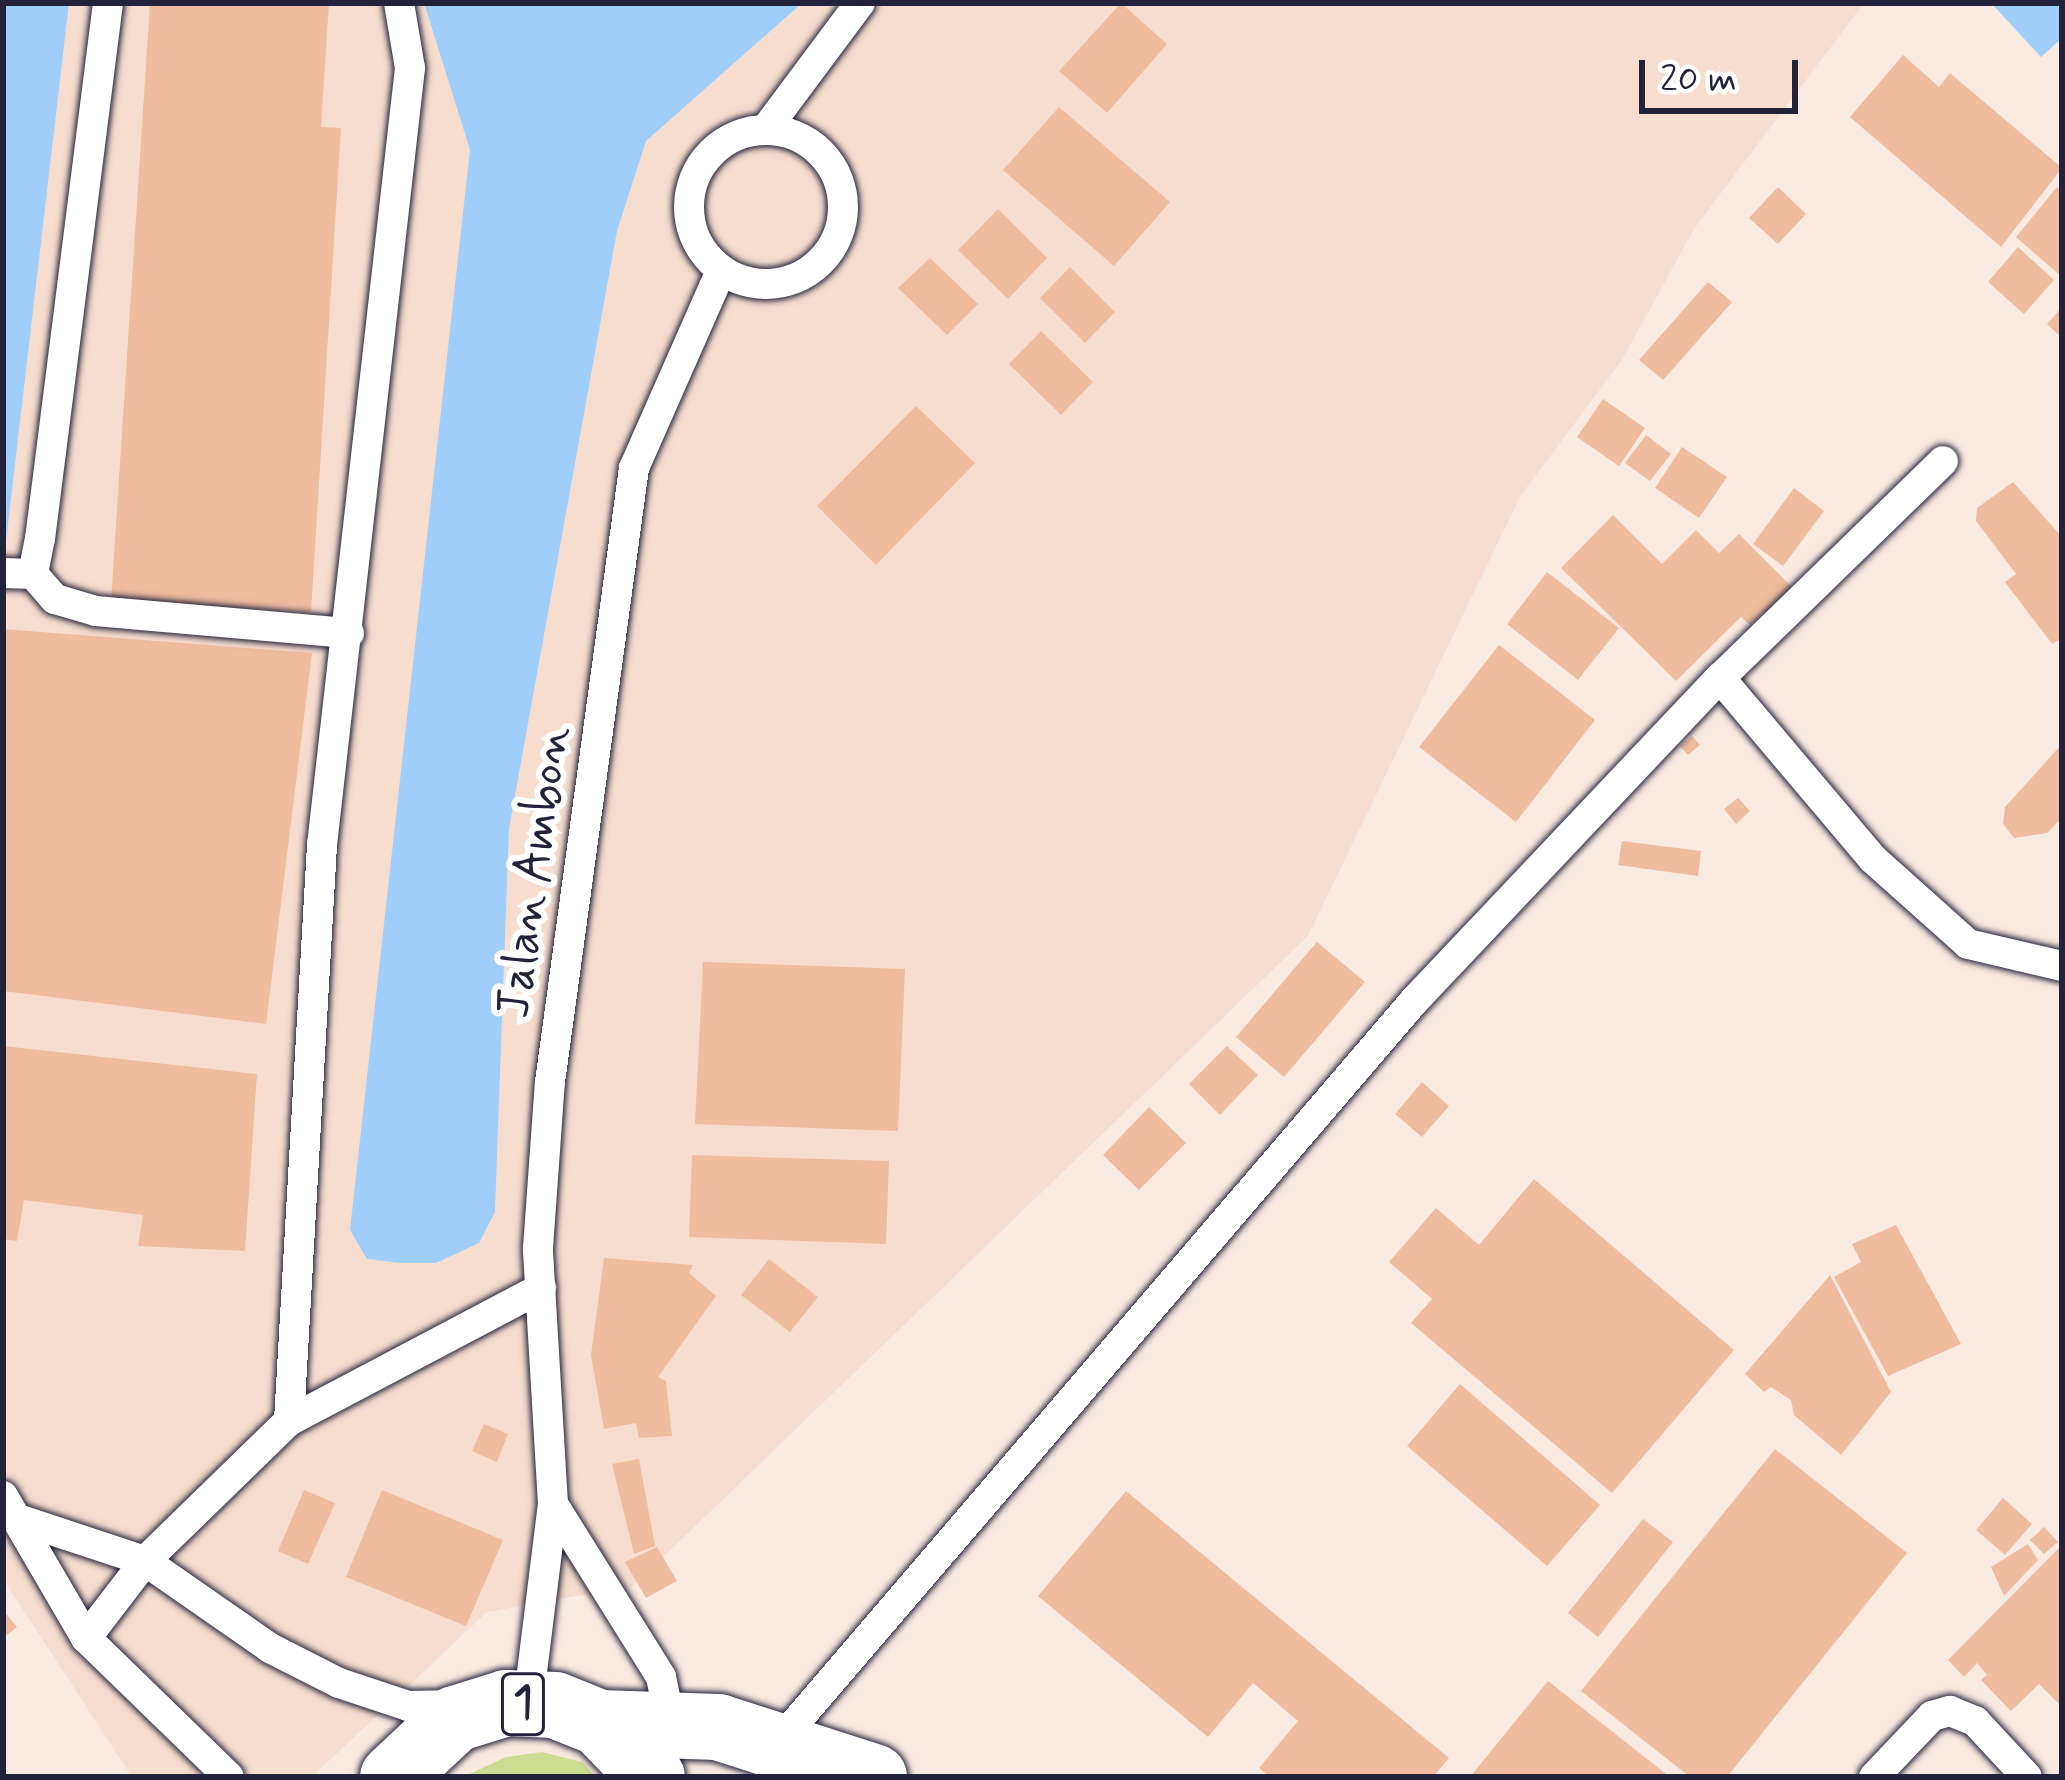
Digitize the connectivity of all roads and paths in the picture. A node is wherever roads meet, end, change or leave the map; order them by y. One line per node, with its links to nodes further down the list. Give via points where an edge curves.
1 (108, 3): 7 (lane)
2 (399, 3): 8 (lane, via 410,68)
3 (860, 3): 4 (lane)
4 (766, 130): 5 (lane, via 720,145 692,184 692,232); 5 (lane, via 790,133 830,161 844,206 840,231 821,261 790,281 754,284)
5 (721, 271): 11 (lane, Jalan Ambon, via 634,468 550,1082)
6 (1943, 461): 9 (lane)
7 (18, 573): 8 (lane, via 55,598 96,610)
8 (349, 633): 12 (lane, via 322,844)
9 (1720, 678): 10 (lane, via 1874,859 1968,944); 19 (lane, via 1415,1000)
10 (2062, 966)
11 (542, 1288): 12 (lane); 14 (lane, Jalan Ambon)
12 (289, 1421): 16 (lane)
13 (3, 1496): 15 (lane)
14 (553, 1504): 18 (lane, Jalan Ambon); 20 (lane, Jalan Ambon, via 661,1676)
15 (24, 1521): 16 (lane); 17 (lane)
16 (145, 1561): 17 (lane); 18 (lane, via 270,1648 340,1683 408,1706)
17 (86, 1638): 21 (lane)
18 (517, 1704): 20 (highway, 1, via 600,1723); 22 (highway, 1, via 455,1719)
19 (777, 1744): 20 (highway, via 718,1727); 23 (highway)
20 (665, 1760)
21 (229, 1777)
22 (393, 1777)
23 (874, 1777)
24 (1874, 1777): 25 (lane, via 1932,1716 1950,1711 1975,1721)
25 (2027, 1777)

